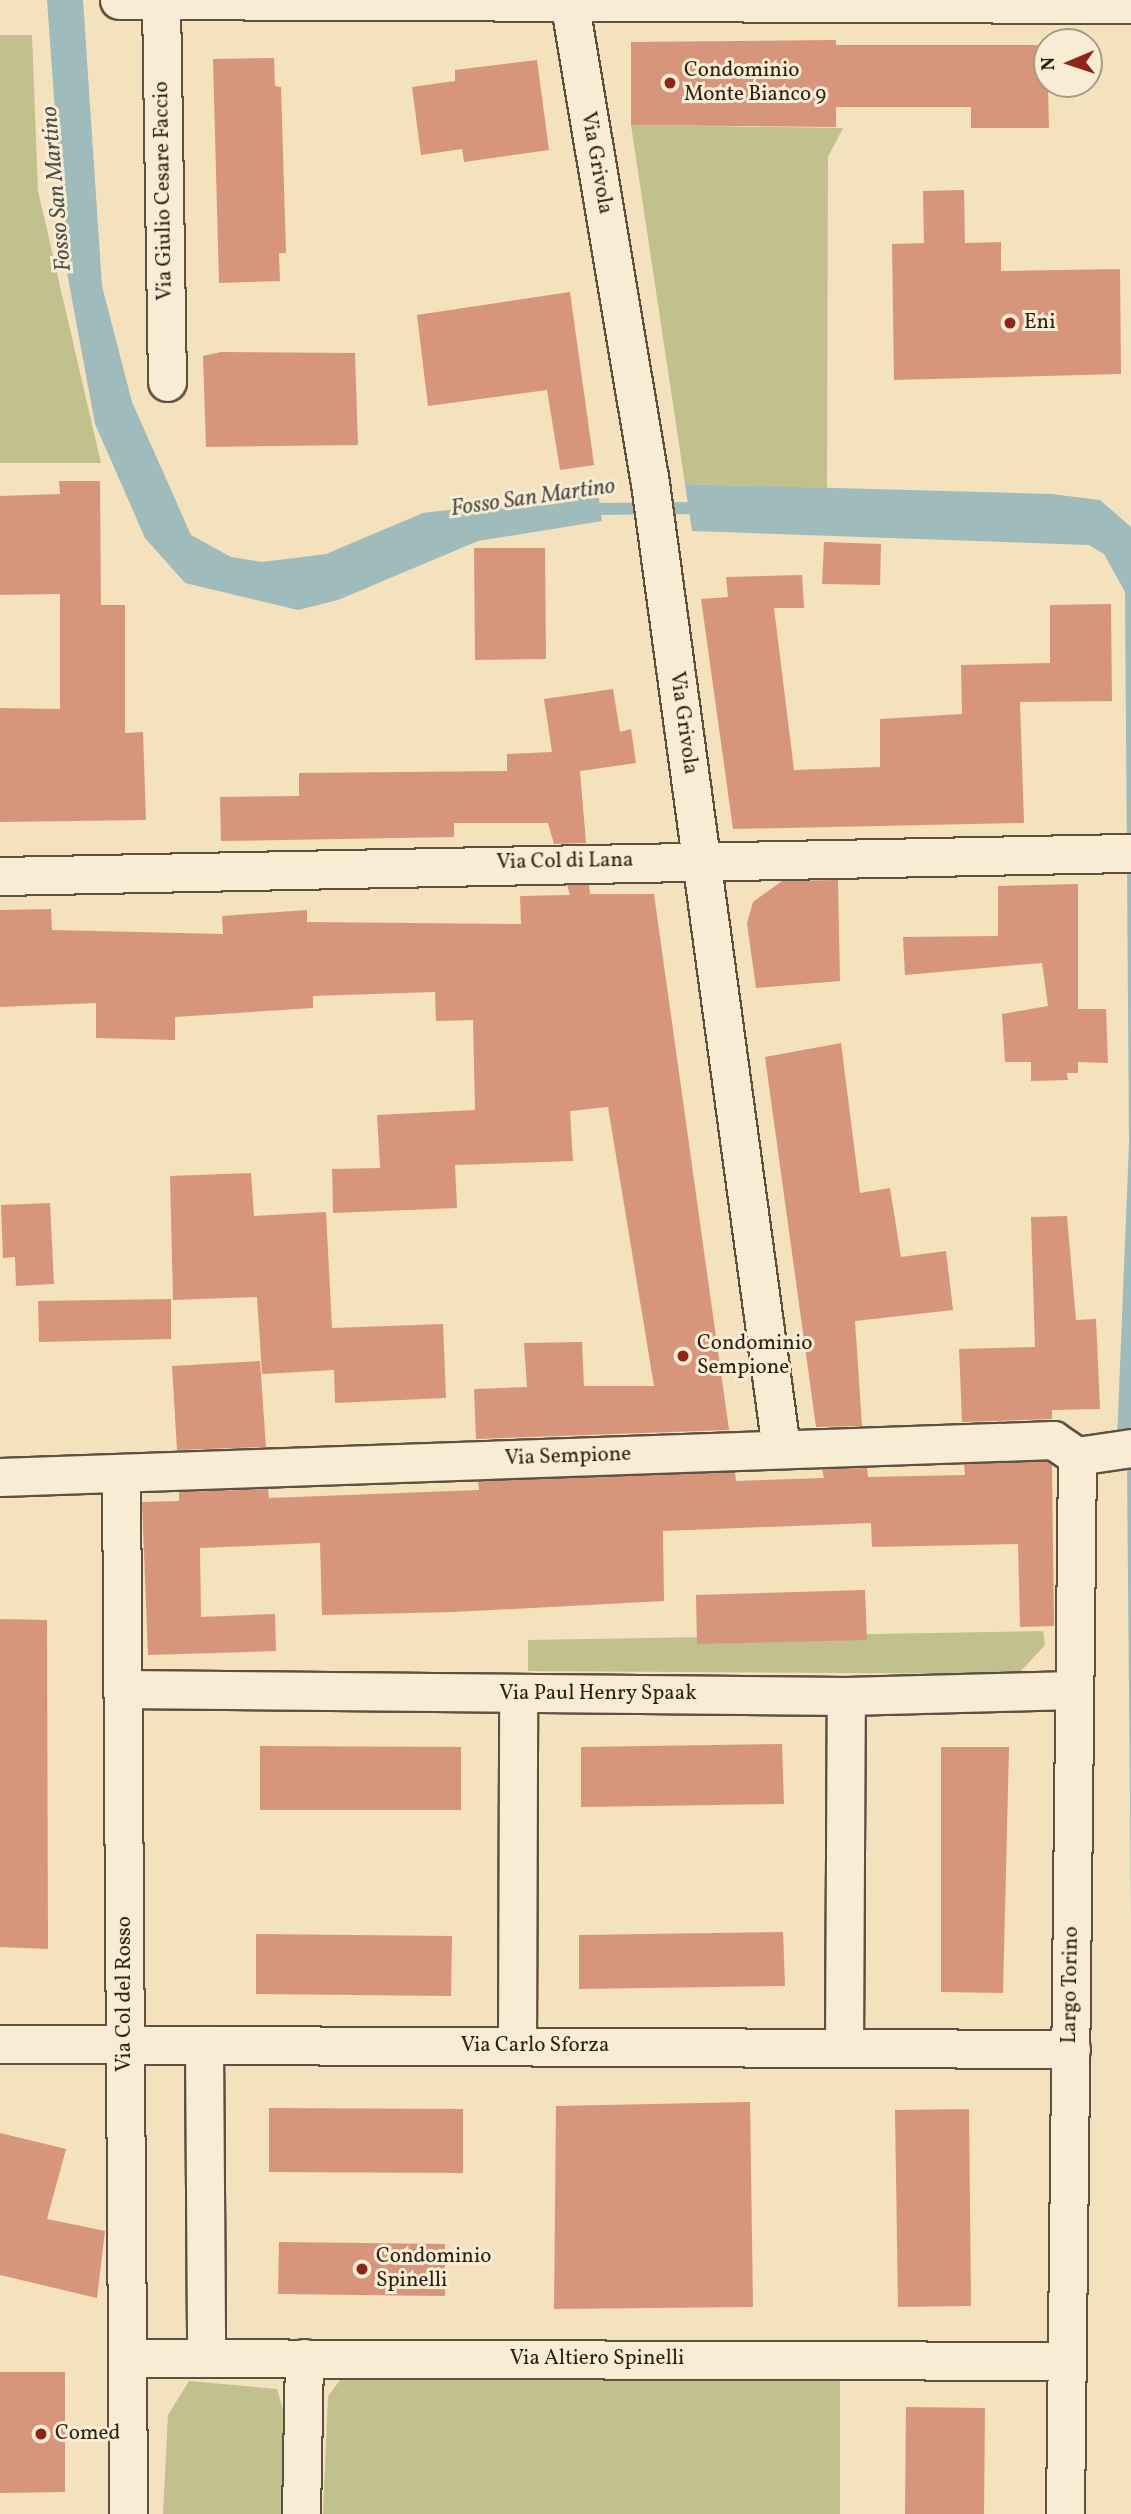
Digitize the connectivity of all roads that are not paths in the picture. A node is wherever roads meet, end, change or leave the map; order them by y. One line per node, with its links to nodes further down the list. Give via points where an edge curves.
1 (119, 0): 2 (street)
2 (161, 1): 3 (street); 5 (street, Via Giulio Cesare Faccio)
3 (570, 2): 4 (street); 7 (street, Via Grivola, via 649,476)
4 (1131, 5)
5 (167, 382)
6 (1127, 853): 7 (street, Via Col di Lana)
7 (701, 859): 8 (street, Via Col di Lana); 9 (street, Via Grivola)
8 (0, 876)
9 (781, 1449): 10 (street, Via Sempione, via 1053,1440); 11 (street, Via Sempione)
10 (1107, 1451): 14 (street, Largo Torino)
11 (121, 1473): 12 (street, Via Sempione); 13 (street, Via Col del Rosso)
12 (0, 1478)
13 (123, 1689): 15 (street, Via Paul Henry Spaak); 18 (street, Via Col del Rosso)
14 (1074, 1690): 16 (street, Via Paul Henry Spaak); 22 (street, Largo Torino)
15 (518, 1693): 16 (street, Via Paul Henry Spaak); 20 (street)
16 (846, 1696): 21 (street)
17 (0, 2043): 18 (street, Via Carlo Sforza)
18 (126, 2044): 19 (street, Via Carlo Sforza); 23 (street, Via Col del Rosso)
19 (204, 2045): 20 (street, Via Carlo Sforza); 24 (street)
20 (517, 2046): 21 (street, Via Carlo Sforza)
21 (844, 2048): 22 (street, Via Carlo Sforza)
22 (1071, 2049): 26 (street, Largo Torino)
23 (127, 2358): 24 (street, Via Altiero Spinelli); 27 (street, Via Col del Rosso)
24 (206, 2358): 25 (street, Via Altiero Spinelli)
25 (304, 2358): 26 (street, Via Altiero Spinelli); 28 (street)
26 (1067, 2361): 29 (street, Largo Torino)
27 (128, 2514)
28 (301, 2514)
29 (1065, 2514)

